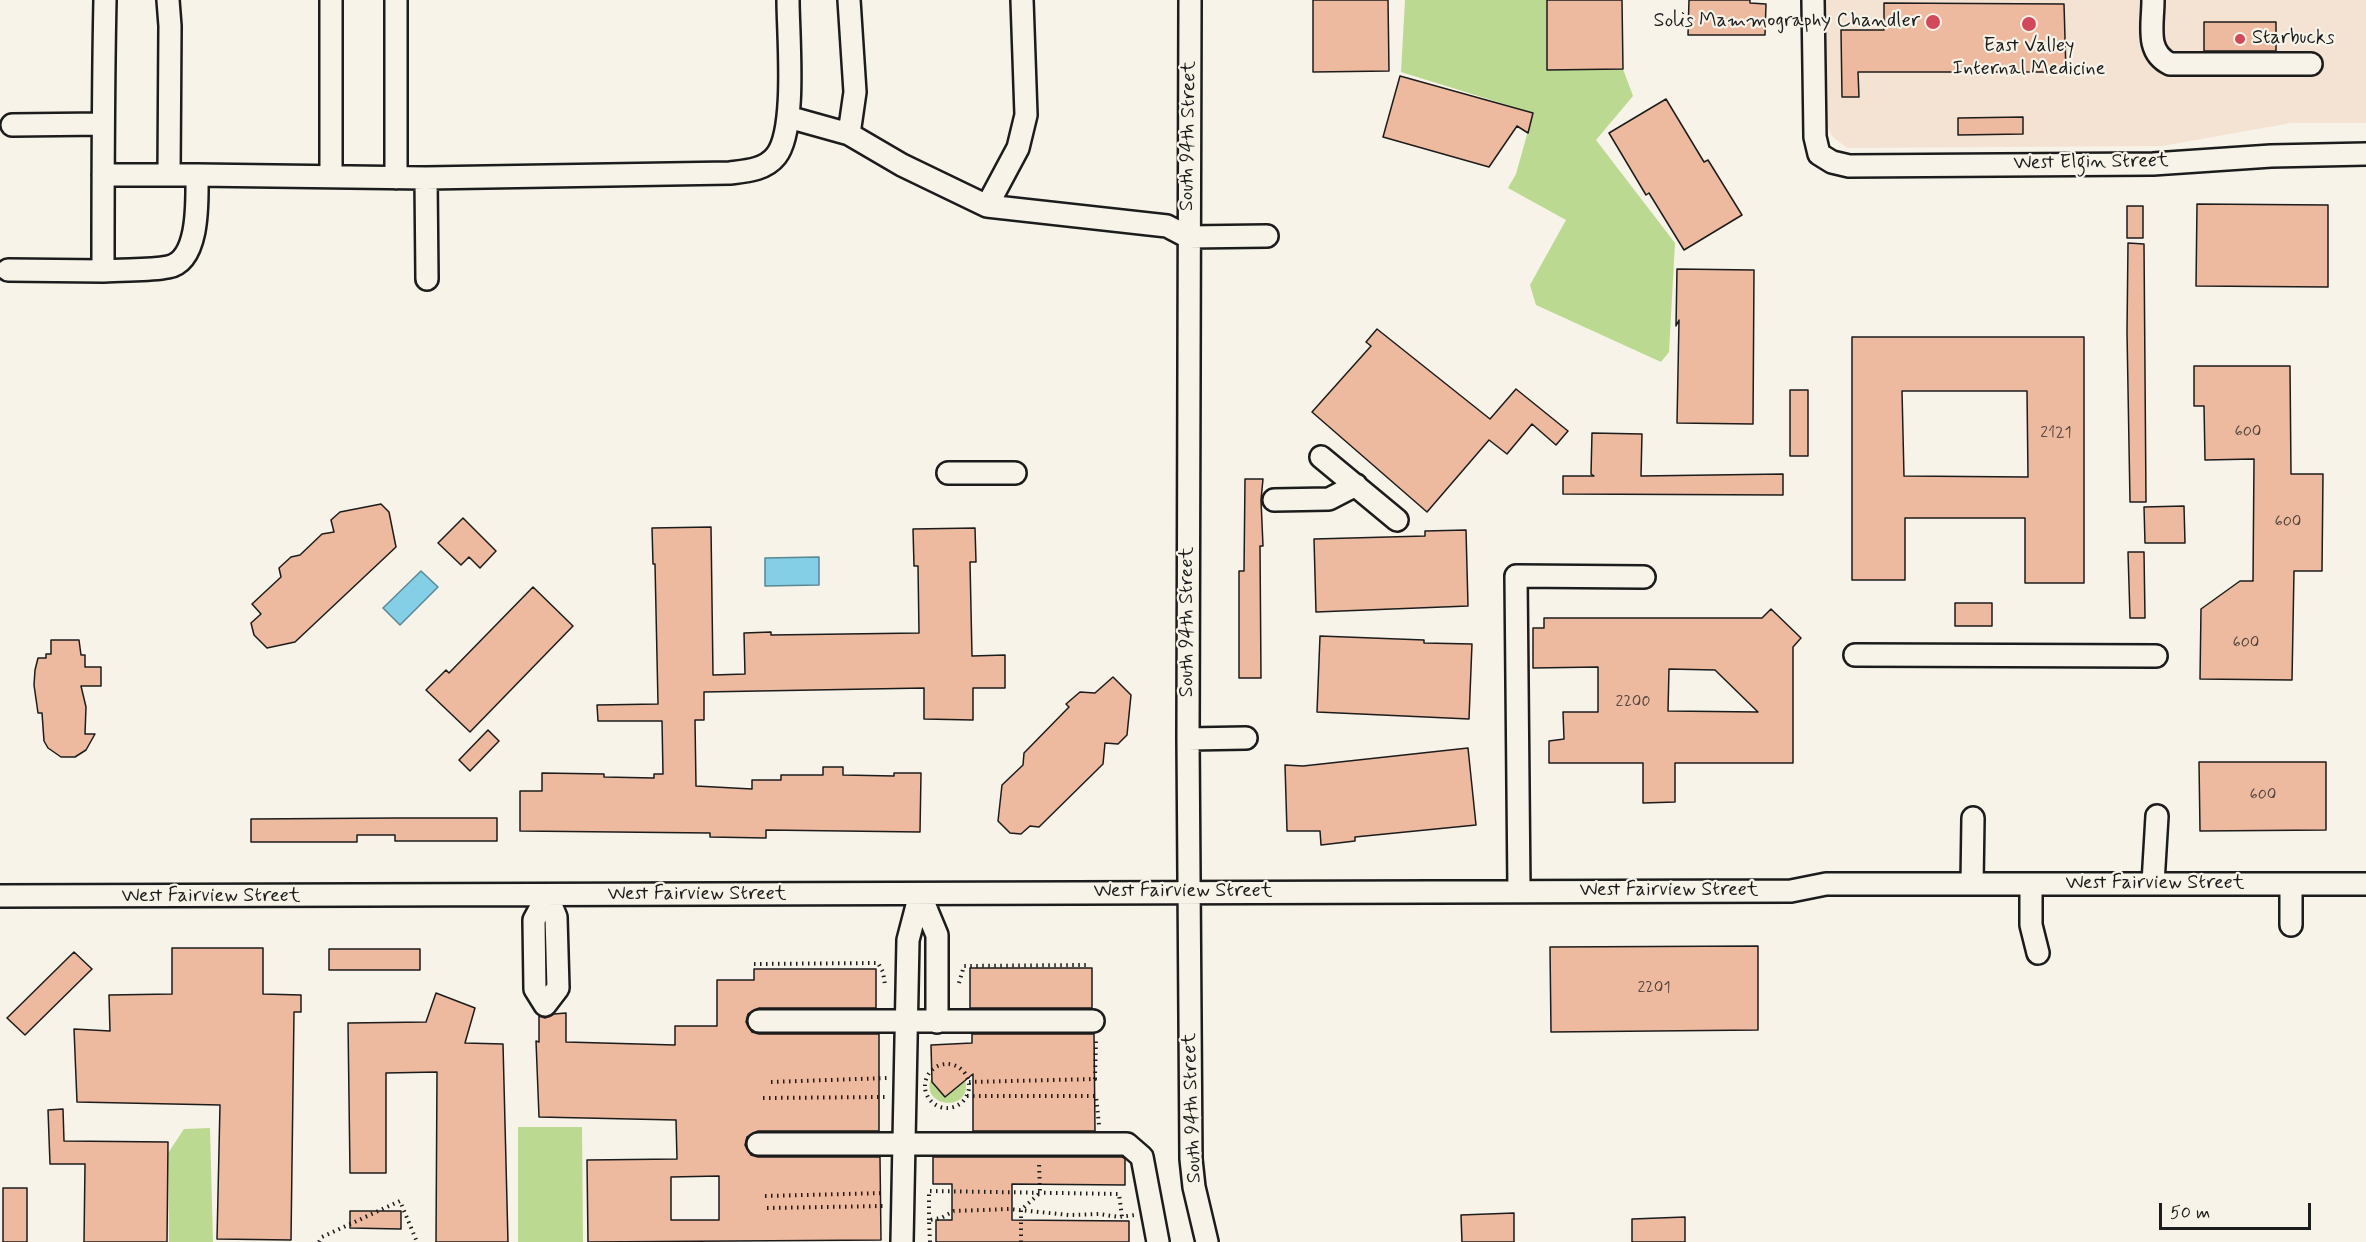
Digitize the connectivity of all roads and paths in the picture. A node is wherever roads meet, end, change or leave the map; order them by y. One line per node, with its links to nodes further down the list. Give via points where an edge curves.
1 (105, 0): 13 (street)
2 (168, 0): 18 (street)
3 (332, 0): 20 (street)
4 (396, 0): 21 (street)
5 (788, 0): 12 (street)
6 (849, 0): 15 (street, via 855,92)
7 (1022, 0): 23 (street, via 1026,115 1018,147)
8 (1190, 0): 25 (street, South 94th Street)
9 (1813, 0): 16 (street, West Elgin Street, via 1815,137 1819,154 1832,162 1849,166 2153,164)
10 (2153, 0): 11 (street, via 2153,48 2161,60 2170,64)
11 (2311, 64)
12 (788, 117): 15 (street); 22 (street, via 785,141 775,158 757,169 730,173)
13 (103, 124): 14 (street); 17 (street)
14 (12, 125)
15 (849, 134): 23 (street)
16 (2366, 154)
17 (103, 175): 18 (street); 27 (street)
18 (169, 175): 19 (street)
19 (196, 175): 20 (street); 27 (street, via 197,218 188,252 171,267)
20 (331, 176): 21 (street)
21 (396, 178): 22 (street)
22 (426, 178): 28 (street)
23 (987, 206): 25 (street, via 1167,226)
24 (1267, 236): 25 (street)
25 (1188, 237): 39 (street, South 94th Street)
26 (8, 270): 27 (street)
27 (103, 271)
28 (428, 279)
29 (1321, 457): 32 (street)
30 (948, 473): 31 (street)
31 (1015, 473)
32 (1356, 485): 33 (street, via 1329,499); 34 (street)
33 (1274, 500)
34 (1397, 520)
35 (1644, 577): 48 (street, via 1516,576)
36 (1855, 655): 37 (street)
37 (2156, 656)
38 (1246, 738): 39 (street)
39 (1188, 739): 47 (street, South 94th Street)
40 (2157, 816): 42 (street)
41 (1973, 818): 43 (street)
42 (2153, 883): 44 (street, West Fairview Street); 45 (street, West Fairview Street)
43 (1972, 884): 44 (street, West Fairview Street); 48 (street, West Fairview Street, via 1826,884 1791,891)
44 (2031, 884): 52 (street, via 2031,926)
45 (2291, 884): 46 (street, West Fairview Street); 51 (street)
46 (2366, 884)
47 (1190, 891): 48 (street, West Fairview Street); 49 (street, West Fairview Street); 85 (street, South 94th Street, via 1191,1159)
48 (1519, 892)
49 (920, 894): 50 (street, West Fairview Street); 54 (street, via 937,934); 56 (street, via 908,940)
50 (0, 896)
51 (2291, 926)
52 (2038, 953)
53 (754, 964): 59 (path, via 878,963 886,987 884,1002)
54 (937, 965): 56 (street); 60 (street)
55 (1086, 965): 61 (path, via 964,966 959,982)
56 (907, 966): 59 (street)
57 (759, 1021): 59 (street)
58 (1094, 1021): 61 (street); 63 (path, via 1095,1079)
59 (895, 1022): 60 (street); 64 (street)
60 (937, 1022): 61 (street)
61 (959, 1022)
62 (771, 1082): 64 (path)
63 (969, 1082): 65 (path); 65 (path, via 962,1068 948,1063 934,1067 925,1079 926,1094 936,1105 957,1106)
64 (904, 1087): 66 (path); 68 (street)
65 (967, 1096): 70 (path, via 1096,1096)
66 (763, 1098)
67 (758, 1144): 68 (street)
68 (903, 1144): 69 (street); 73 (street)
69 (1039, 1144): 70 (street); 71 (path)
70 (1100, 1144): 76 (street, via 1127,1144 1142,1157)
71 (1040, 1193): 75 (path); 77 (path, via 1119,1194); 78 (path, via 929,1191)
72 (765, 1196): 73 (path)
73 (902, 1199): 74 (path); 81 (street)
74 (767, 1208)
75 (1021, 1210): 77 (path); 78 (path, via 954,1210); 83 (path)
76 (1152, 1213): 77 (path); 84 (street)
77 (1122, 1217)
78 (929, 1220): 82 (path)
79 (320, 1242): 80 (path, via 322,1237 400,1201)
80 (417, 1242)
81 (902, 1242)
82 (930, 1242)
83 (1021, 1242)
84 (1158, 1242)
85 (1207, 1242)

